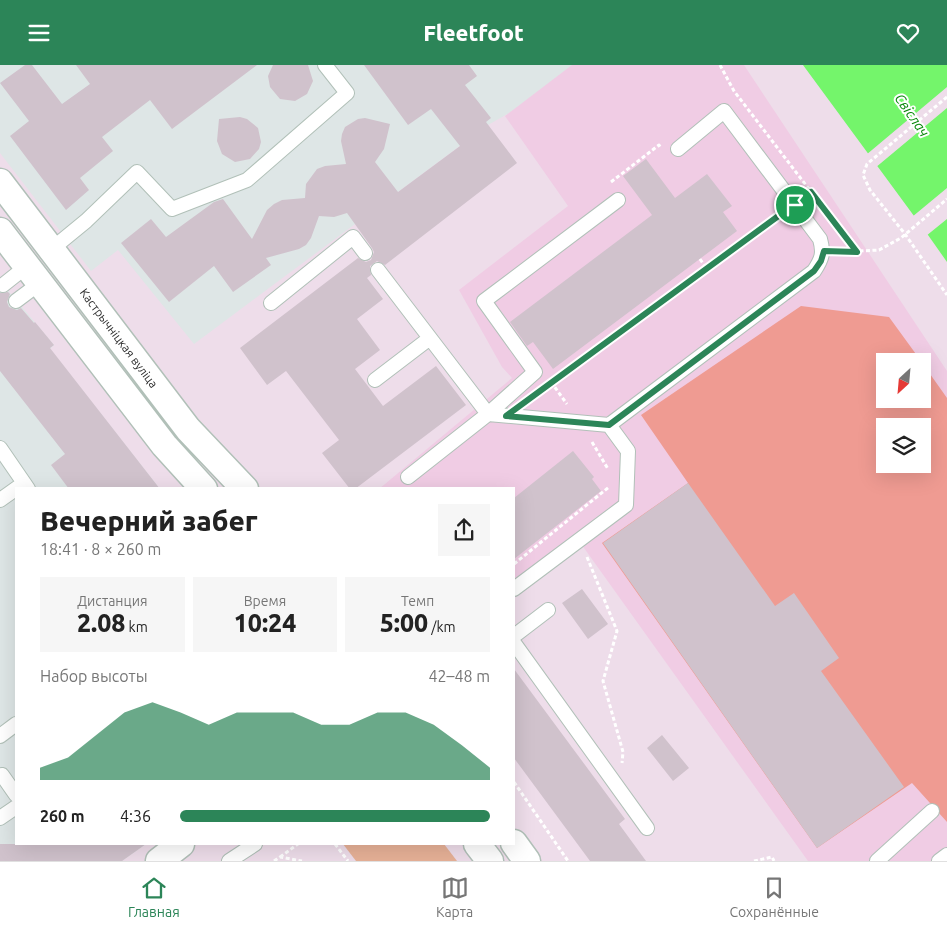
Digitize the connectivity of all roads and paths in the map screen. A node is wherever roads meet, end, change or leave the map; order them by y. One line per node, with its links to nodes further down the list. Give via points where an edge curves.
1 (325, 65): 16 (lane, via 347,93 247,180 172,209 137,172)
2 (720, 65): 6 (path, via 734,91)
3 (947, 97): 11 (path, via 867,164 865,182)
4 (678, 149): 8 (path, via 667,157 659,145 607,185); 9 (lane, via 724,111)
5 (0, 182): 16 (street, Кастрычніцкая вуліца)
6 (811, 192): 9 (path); 13 (path)
7 (947, 199): 11 (path)
8 (618, 200): 27 (lane, via 484,301 535,372)
9 (795, 205): 12 (lane, via 820,239); 17 (path)
10 (0, 231): 16 (street, Кастрычніцкая вуліца)
11 (905, 234): 13 (path, via 879,250); 20 (path)
12 (824, 251): 13 (path); 29 (lane, via 814,271)
13 (857, 252)
14 (365, 253): 22 (lane, via 352,237)
15 (700, 259): 17 (path)
16 (40, 263): 19 (lane); 21 (lane); 35 (street, Кастрычніцкая вуліца, via 164,445); 36 (street, Кастрычніцкая вуліца)
17 (707, 269): 25 (path)
18 (378, 270): 23 (lane)
19 (3, 285)
20 (947, 295)
21 (16, 301)
22 (271, 303)
23 (430, 338): 24 (lane); 27 (lane)
24 (374, 380)
25 (551, 382): 26 (path); 28 (path)
26 (544, 388)
27 (488, 414): 28 (lane); 32 (lane)
28 (581, 423): 29 (lane); 31 (path)
29 (609, 425): 39 (lane, via 628,451 626,505)
30 (0, 448): 34 (lane)
31 (611, 473)
32 (408, 477)
33 (616, 481): 40 (path)
34 (26, 486)
35 (202, 487)
36 (243, 487)
37 (15, 492): 38 (lane)
38 (0, 500)
39 (579, 541): 41 (lane); 49 (path, via 594,570 616,631 603,681 623,752)
40 (515, 563)
41 (515, 588)
42 (548, 610): 43 (lane)
43 (515, 635)
44 (515, 644): 49 (lane)
45 (15, 725): 46 (lane)
46 (0, 735)
47 (1, 774): 50 (lane)
48 (515, 783): 68 (path)
49 (619, 789): 54 (lane)
50 (15, 794)
51 (15, 808): 53 (lane)
52 (932, 811): 71 (lane)
53 (0, 818)
54 (647, 828)
55 (515, 844): 67 (street)
56 (253, 845): 62 (lane)
57 (297, 845): 61 (path)
58 (336, 845): 65 (path)
59 (478, 845): 66 (street)
60 (947, 855): 72 (lane)
61 (280, 857): 63 (path); 64 (path)
62 (229, 861)
63 (274, 861)
64 (302, 861)
65 (348, 861)
66 (490, 861)
67 (527, 861)
68 (568, 861)
69 (754, 861): 70 (path, via 772,857)
70 (774, 861)
71 (878, 861)
72 (940, 861)

